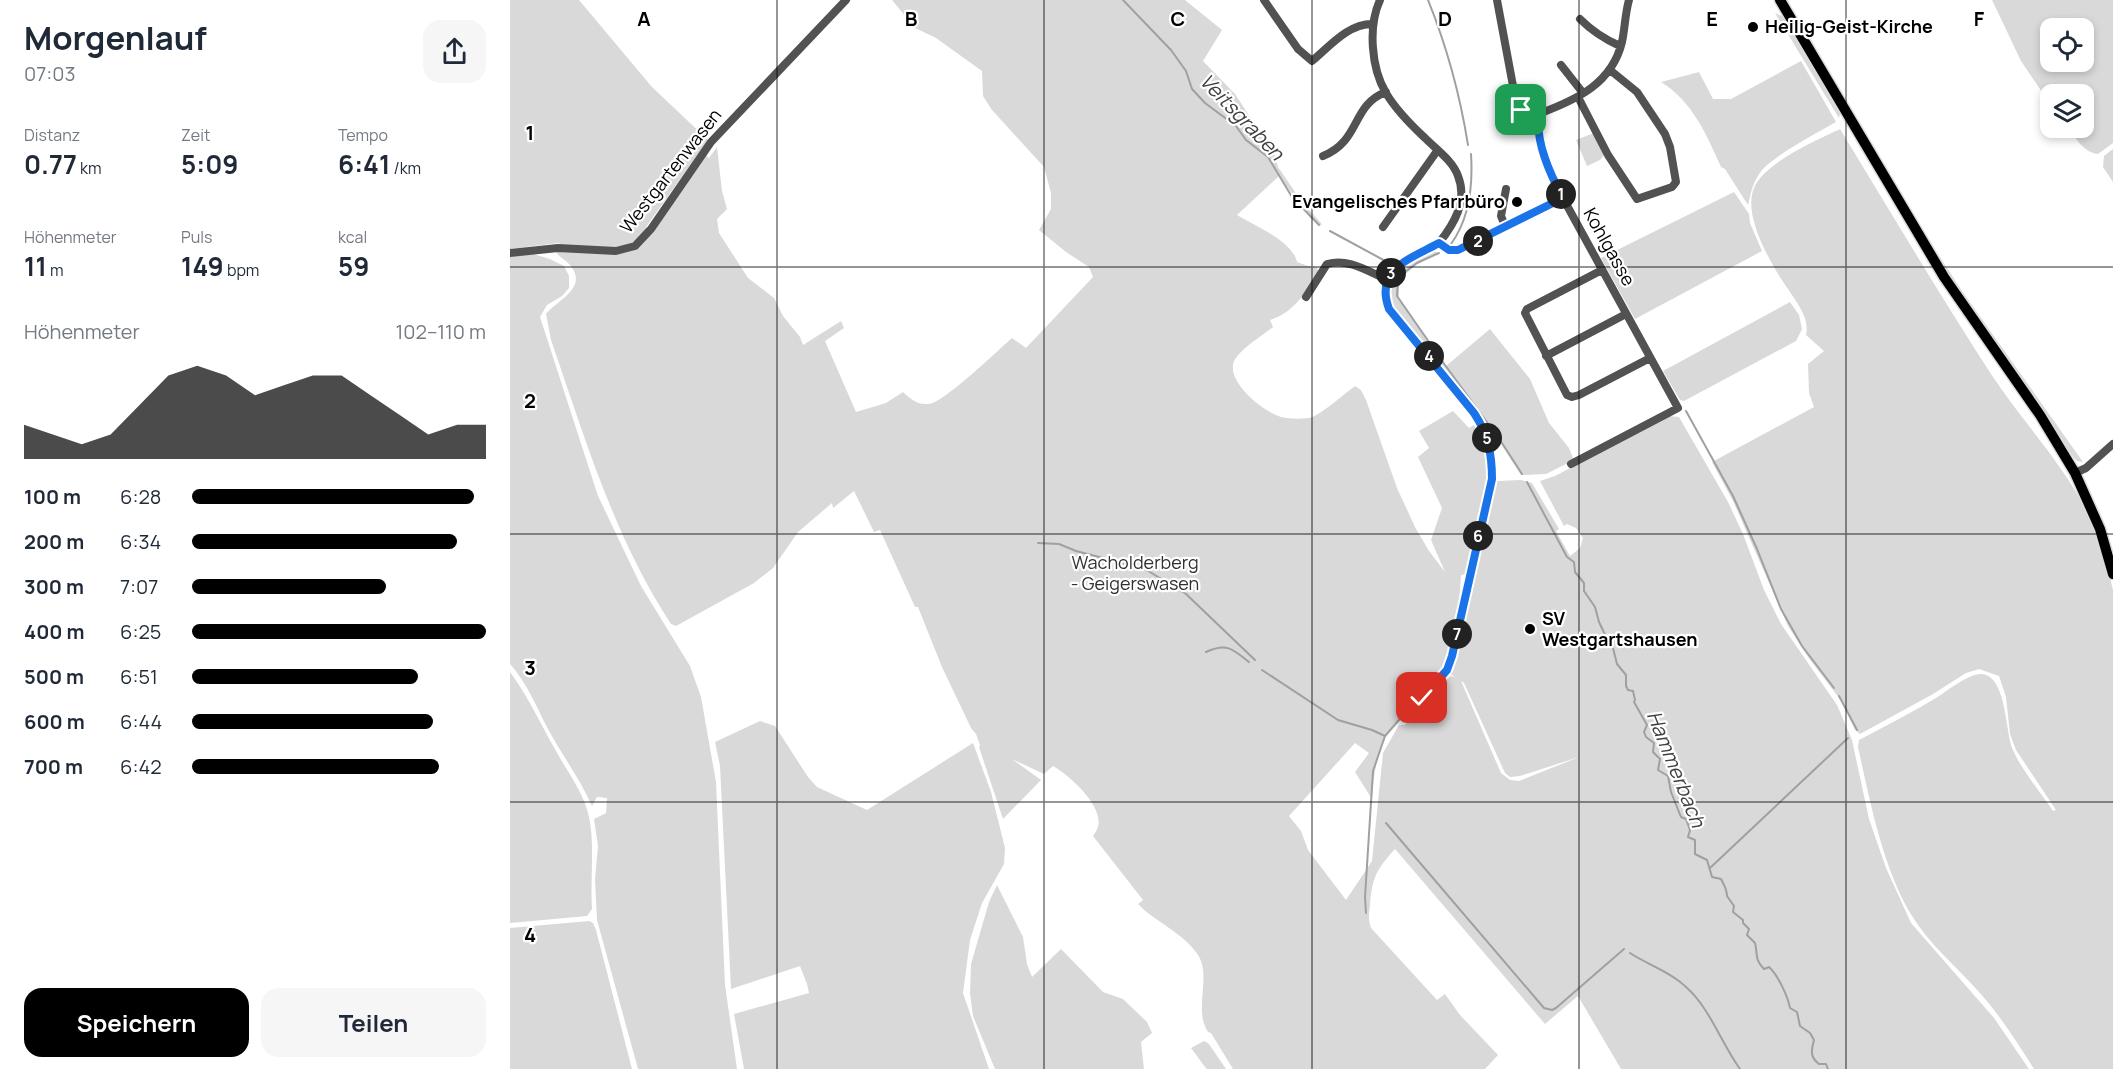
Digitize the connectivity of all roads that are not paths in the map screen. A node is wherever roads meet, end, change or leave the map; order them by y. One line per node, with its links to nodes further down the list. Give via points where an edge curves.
1 (846, 0): 22 (street, Westgartenwasen, via 711,142 635,246 616,251 558,248)
2 (1264, 0): 8 (street, via 1298,49 1312,61 1345,33 1361,24)
3 (1380, 0): 8 (street)
4 (1497, 0): 14 (street, via 1516,102 1521,110)
5 (1629, 0): 9 (street)
6 (1780, 0): 31 (main road, via 1944,277 2040,415)
7 (1580, 19): 9 (street, via 1605,40)
8 (1372, 24): 12 (street, via 1375,60)
9 (1620, 46): 11 (street)
10 (1561, 64): 13 (street)
11 (1610, 70): 13 (street); 13 (street, via 1637,92 1665,134 1676,172 1672,187 1637,199 1608,154)
12 (1386, 92): 15 (street); 16 (street, via 1374,96 1344,144)
13 (1580, 95): 14 (street)
14 (1539, 116): 18 (street, Kohlgasse, via 1542,145)
15 (1437, 151): 19 (street); 21 (street, via 1458,174 1461,188 1457,217)
16 (1323, 156)
17 (1506, 189): 20 (street, via 1501,216)
18 (1563, 198): 20 (street); 23 (street, Kohlgasse)
19 (1383, 227)
20 (1506, 228): 21 (street, via 1458,250 1449,250)
21 (1439, 243): 24 (street, via 1404,262)
22 (510, 253)
23 (1602, 270): 26 (street, Kohlgasse); 27 (street, via 1527,309 1525,313)
24 (1386, 279): 25 (street, via 1338,261 1327,264); 33 (street, via 1389,309 1474,413 1483,427 1492,460 1492,479 1452,656 1447,670)
25 (1306, 297)
26 (1626, 314): 27 (street); 28 (street, Kohlgasse)
27 (1546, 356): 28 (street, via 1567,395 1572,397)
28 (1650, 358): 30 (street, Kohlgasse, via 1678,408)
29 (2113, 444): 31 (street)
30 (1571, 464)
31 (2075, 473): 32 (main road, via 2100,528)
32 (2113, 574)
33 (1422, 698)

